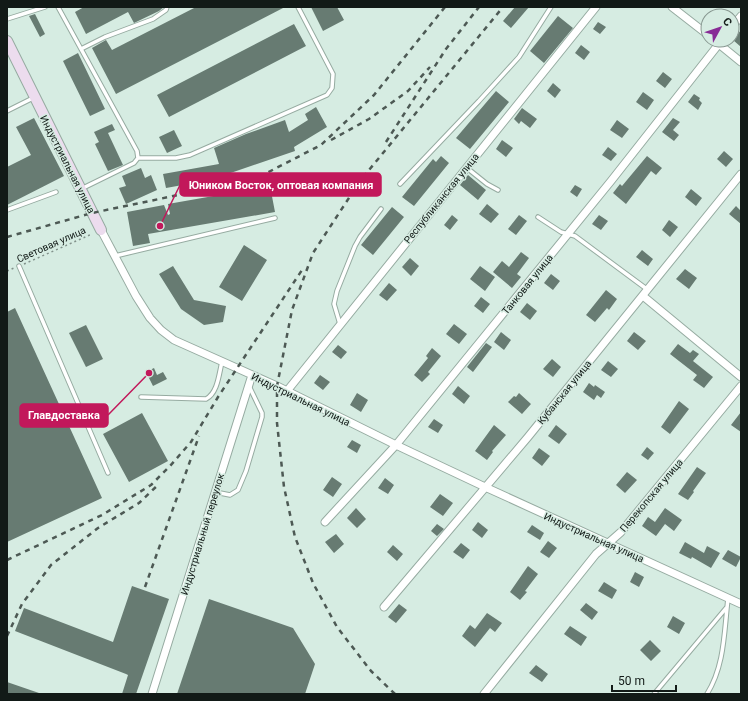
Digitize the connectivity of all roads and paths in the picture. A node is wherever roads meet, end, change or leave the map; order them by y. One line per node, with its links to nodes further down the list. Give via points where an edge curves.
1 (45, 7): 8 (lane)
2 (58, 7): 13 (lane)
3 (167, 7): 13 (lane, via 153,19)
4 (298, 7): 17 (lane, via 333,74 332,88 327,95 190,155 176,158)
5 (551, 7): 20 (lane, via 519,57)
6 (596, 7): 18 (street, Республиканская улица)
7 (672, 7): 9 (street)
8 (7, 19)
9 (700, 29)
10 (7, 41): 15 (street, Индустриальная улица)
11 (713, 48): 29 (street, Танковая улица, via 645,139)
12 (726, 48): 14 (street)
13 (80, 49): 17 (lane)
14 (741, 62)
15 (34, 97): 16 (lane); 21 (street, Индустриальная улица)
16 (7, 112)
17 (138, 158): 21 (lane, via 134,163)
18 (466, 167): 22 (lane); 34 (street, Республиканская улица)
19 (741, 174): 33 (street, Кубанская улица)
20 (400, 184)
21 (80, 189): 28 (street, Индустриальная улица)
22 (498, 190)
23 (56, 192): 25 (lane)
24 (381, 209): 34 (lane, via 355,246 337,291 334,304)
25 (7, 210)
26 (538, 217): 29 (lane, via 561,232)
27 (275, 218): 30 (lane)
28 (101, 230): 30 (street, Индустриальная улица); 31 (path, Световая улица)
29 (568, 233): 33 (lane, via 590,246); 42 (street, Танковая улица)
30 (115, 256): 35 (street, Индустриальная улица, via 136,296 161,330 184,345)
31 (19, 266): 32 (path, Световая улица); 43 (lane)
32 (7, 271)
33 (645, 293): 37 (street); 44 (street, Кубанская улица)
34 (340, 324): 40 (street, Республиканская улица)
35 (222, 362): 36 (street, Индустриальная улица); 41 (lane, via 216,384 209,397)
36 (252, 375): 38 (street, Индустриальный переулок); 40 (street, Индустриальная улица)
37 (741, 377)
38 (248, 385): 45 (street, Индустриальный переулок); 45 (lane, via 262,417 246,471 238,490 234,493 230,495)
39 (741, 386): 47 (street, Перекопская улица, via 621,532)
40 (286, 391): 42 (street, Индустриальная улица)
41 (141, 397)
42 (396, 445): 44 (street, Индустриальная улица); 46 (street, Танковая улица)
43 (108, 473)
44 (484, 487): 47 (street, Индустриальная улица); 51 (street, Кубанская улица)
45 (215, 492): 52 (street, Индустриальный переулок)
46 (325, 522)
47 (607, 543): 48 (street, Индустриальная улица); 53 (street, Перекопская улица)
48 (728, 598): 49 (street, Индустриальная улица); 50 (lane)
49 (741, 604)
50 (727, 607): 54 (lane); 55 (lane, via 718,674)
51 (384, 608)
52 (152, 694)
53 (484, 694)
54 (654, 694)
55 (707, 694)

